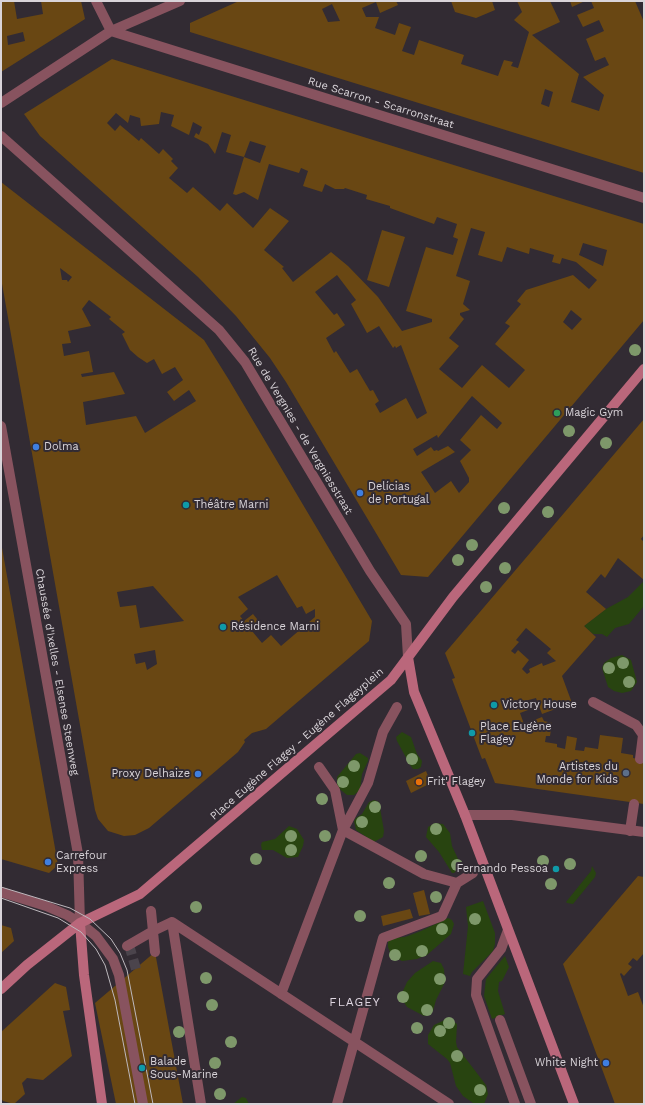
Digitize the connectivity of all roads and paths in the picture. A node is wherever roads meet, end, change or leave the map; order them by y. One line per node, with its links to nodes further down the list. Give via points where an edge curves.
1 (96, 1): 3 (street)
2 (180, 1): 3 (street)
3 (111, 31): 4 (street); 6 (street, Rue Scarron - Scarronstraat)
4 (1, 103)
5 (1, 136): 9 (street, Rue de Vergnies - de Vergniesstraat, via 219,330 245,362 370,571 406,624)
6 (644, 198)
7 (644, 369): 9 (main road, Place Eugène Flagey - Eugène Flageyplein, via 453,597)
8 (1, 426): 24 (street, Chaussée d'Ixelles - Elsense Steenweg, via 78,854)
9 (408, 657): 15 (main road, via 414,692); 24 (main road, Place Eugène Flagey - Eugène Flageyplein, via 391,680 140,894)
10 (593, 702): 12 (street, via 636,725 643,735)
11 (397, 707): 16 (street, via 383,732 368,783)
12 (640, 759)
13 (320, 767): 16 (street, via 336,790)
14 (634, 804): 17 (street)
15 (465, 815): 17 (street, via 512,815); 26 (main road)
16 (343, 830): 20 (street, via 424,874); 30 (street)
17 (630, 830): 18 (street)
18 (644, 832)
19 (473, 873): 20 (street)
20 (457, 883): 32 (street, via 442,916 383,938)
21 (1, 892): 24 (street, via 46,906)
22 (151, 911): 25 (street)
23 (172, 922): 25 (street); 30 (street); 35 (street)
24 (80, 923): 29 (main road, Place Eugène Flagey - Eugène Flageyplein); 33 (main road, via 84,975); 34 (street, via 96,936 112,959 119,976)
25 (153, 930): 27 (street); 28 (street)
26 (508, 930): 38 (street, via 501,949 478,979 476,995); 40 (main road)
27 (127, 946)
28 (155, 952)
29 (1, 989)
30 (281, 994): 32 (street)
31 (500, 1020): 39 (street)
32 (355, 1042): 36 (street); 37 (street)
33 (101, 1103)
34 (143, 1104)
35 (201, 1104)
36 (337, 1104)
37 (449, 1104)
38 (515, 1104)
39 (531, 1104)
40 (574, 1104)

